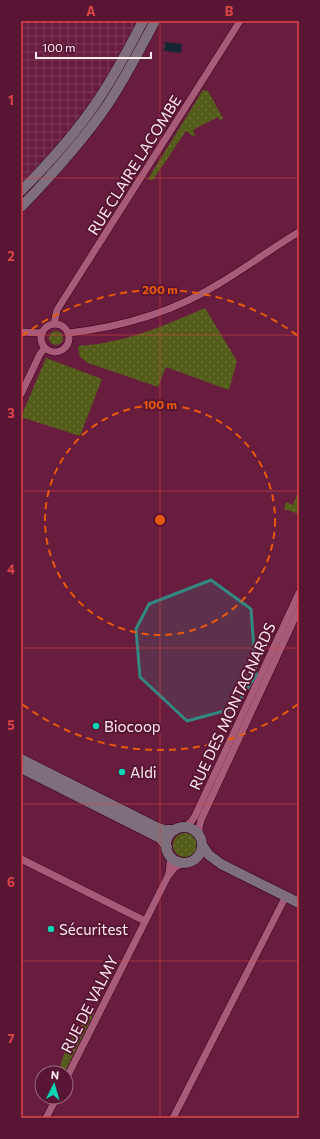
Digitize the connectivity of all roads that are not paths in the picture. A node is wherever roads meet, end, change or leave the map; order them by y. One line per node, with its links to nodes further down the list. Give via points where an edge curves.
1 (143, 21): 4 (street, via 90,112)
2 (155, 21): 5 (street, via 100,115 64,161)
3 (240, 21): 7 (street, RUE CLAIRE LACOMBE, via 58,310)
4 (21, 191)
5 (21, 206)
6 (299, 232): 10 (street, via 220,284 179,305 126,323)
7 (54, 324): 9 (street, via 46,327); 10 (street, via 63,326)
8 (21, 332): 9 (street)
9 (42, 333): 11 (street)
10 (68, 333): 11 (street, via 69,342 64,349 53,352)
11 (45, 348): 12 (street)
12 (21, 394)
13 (299, 593): 17 (street, RUE DES MONTAGNARDS, via 195,816 191,822)
14 (299, 609): 18 (street, RUE DES MONTAGNARDS, via 201,820)
15 (21, 759): 17 (street, via 156,827 164,830)
16 (21, 768): 20 (street, via 160,838)
17 (180, 828): 18 (street, via 192,829); 20 (street, via 169,836)
18 (199, 835): 19 (street)
19 (202, 845): 23 (street, via 199,854); 24 (street, via 209,855)
20 (167, 847): 21 (street)
21 (171, 856): 23 (street, via 176,860); 25 (street, RUE DE VALMY)
22 (21, 859): 28 (street)
23 (189, 861): 24 (street, via 206,860); 25 (street, RUE DE VALMY, via 175,867)
24 (221, 864): 26 (street)
25 (168, 876): 28 (street, RUE DE VALMY)
26 (286, 896): 27 (street); 32 (street)
27 (299, 903)
28 (145, 921): 29 (street, RUE DE VALMY)
29 (73, 1065)
30 (53, 1105): 31 (street)
31 (46, 1118)
32 (172, 1118)

